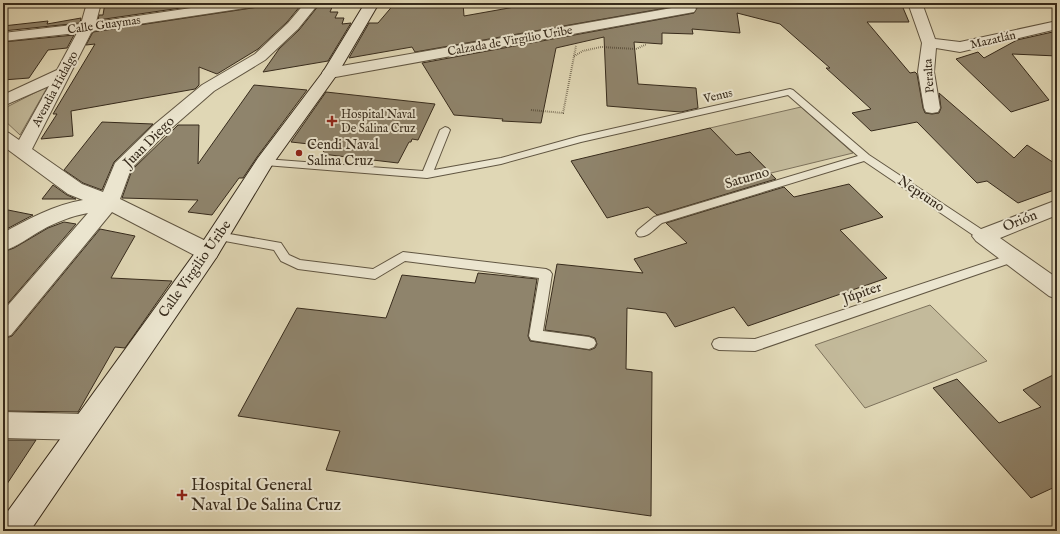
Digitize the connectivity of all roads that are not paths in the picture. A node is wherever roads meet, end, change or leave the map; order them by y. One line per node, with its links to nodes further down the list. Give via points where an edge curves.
1 (94, 3): 8 (street, Avendia Hidalgo)
2 (252, 3): 8 (street, Calle Guaymas)
3 (312, 3): 22 (street, Juan Diego, via 293,26 260,57 208,88 161,128 122,167)
4 (372, 3): 12 (street, Calle Virgilio Uribe)
5 (915, 3): 10 (street)
6 (689, 9): 12 (street, Calzada de Virgilio Uribe)
7 (1057, 25): 10 (street, Mazatlán, via 960,47)
8 (87, 28): 9 (street, Calle Guaymas); 11 (street, Avendia Hidalgo)
9 (3, 37)
10 (929, 43): 15 (street, Peralta, via 926,72)
11 (66, 72): 14 (street); 18 (street, Avendia Hidalgo)
12 (330, 72): 20 (street, Calle Virgilio Uribe)
13 (790, 92): 19 (lane, Neptuno); 21 (lane, Venus, via 580,139 501,161)
14 (5, 100)
15 (932, 108)
16 (445, 130): 21 (lane)
17 (3, 137): 18 (street)
18 (22, 152): 22 (street, via 75,189)
19 (865, 156): 24 (lane, Saturno, via 658,220); 25 (lane, Neptuno)
20 (265, 162): 21 (lane, Venus); 27 (street, Calle Virgilio Uribe)
21 (427, 175)
22 (109, 202): 26 (street, via 71,210 36,224); 27 (street); 30 (street, Juan Diego)
23 (1057, 207): 25 (street, Orión)
24 (642, 233)
25 (983, 236): 28 (street, Neptuno)
26 (3, 242)
27 (213, 244): 31 (lane, via 277,246 285,258 298,264 375,274 403,256 546,274 536,336); 34 (street, Calle Virgilio Uribe)
28 (1012, 258): 29 (street, Neptuno); 32 (lane, Júpiter, via 756,345)
29 (1057, 290)
30 (3, 328)
31 (589, 343)
32 (718, 344)
33 (3, 425): 34 (street)
34 (84, 427): 35 (street, Calle Virgilio Uribe)
35 (12, 531)

